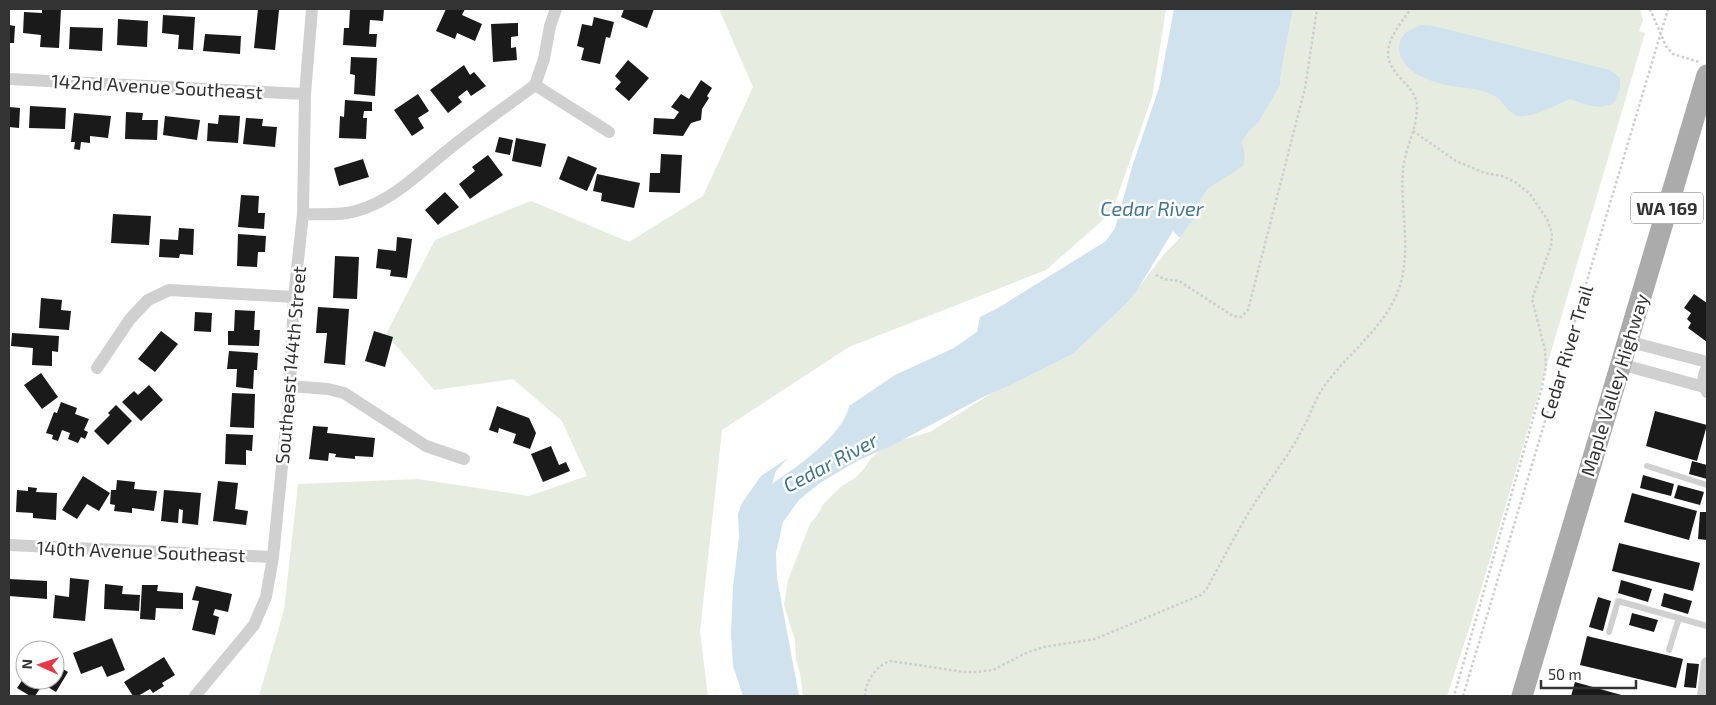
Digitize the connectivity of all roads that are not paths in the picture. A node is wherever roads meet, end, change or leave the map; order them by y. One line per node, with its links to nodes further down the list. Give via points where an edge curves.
1 (312, 9): 6 (street, Southeast 144th Street)
2 (556, 9): 5 (street)
3 (1707, 75): 10 (main road, Maple Valley Highway / WA 169)
4 (9, 79): 6 (street, 142nd Avenue Southeast)
5 (535, 85): 7 (street); 8 (street, via 410,183 379,202 356,211 331,215)
6 (305, 94): 8 (street, Southeast 144th Street)
7 (609, 132)
8 (302, 214): 9 (street, Southeast 144th Street)
9 (294, 298): 13 (street, via 169,290 148,300 130,319); 15 (street, Southeast 144th Street)
10 (1627, 341): 11 (street); 12 (main road, Maple Valley Highway / WA 169)
11 (1707, 362)
12 (1620, 364): 16 (street); 28 (main road, Maple Valley Highway / WA 169)
13 (97, 368)
14 (1707, 368): 16 (street, via 1703,380)
15 (290, 386): 17 (street, via 328,388 344,393 426,446); 21 (street, Southeast 144th Street)
16 (1706, 389)
17 (464, 459)
18 (1647, 466): 19 (lane)
19 (1707, 484)
20 (9, 545): 21 (street, 140th Avenue Southeast)
21 (273, 557): 27 (street, Southeast 144th Street, via 266,597 254,625)
22 (1679, 618): 23 (lane); 24 (lane, via 1618,601); 25 (lane)
23 (1707, 626)
24 (1609, 632)
25 (1669, 650)
26 (1707, 663): 29 (street)
27 (195, 696)
28 (1522, 696)
29 (1703, 696)

